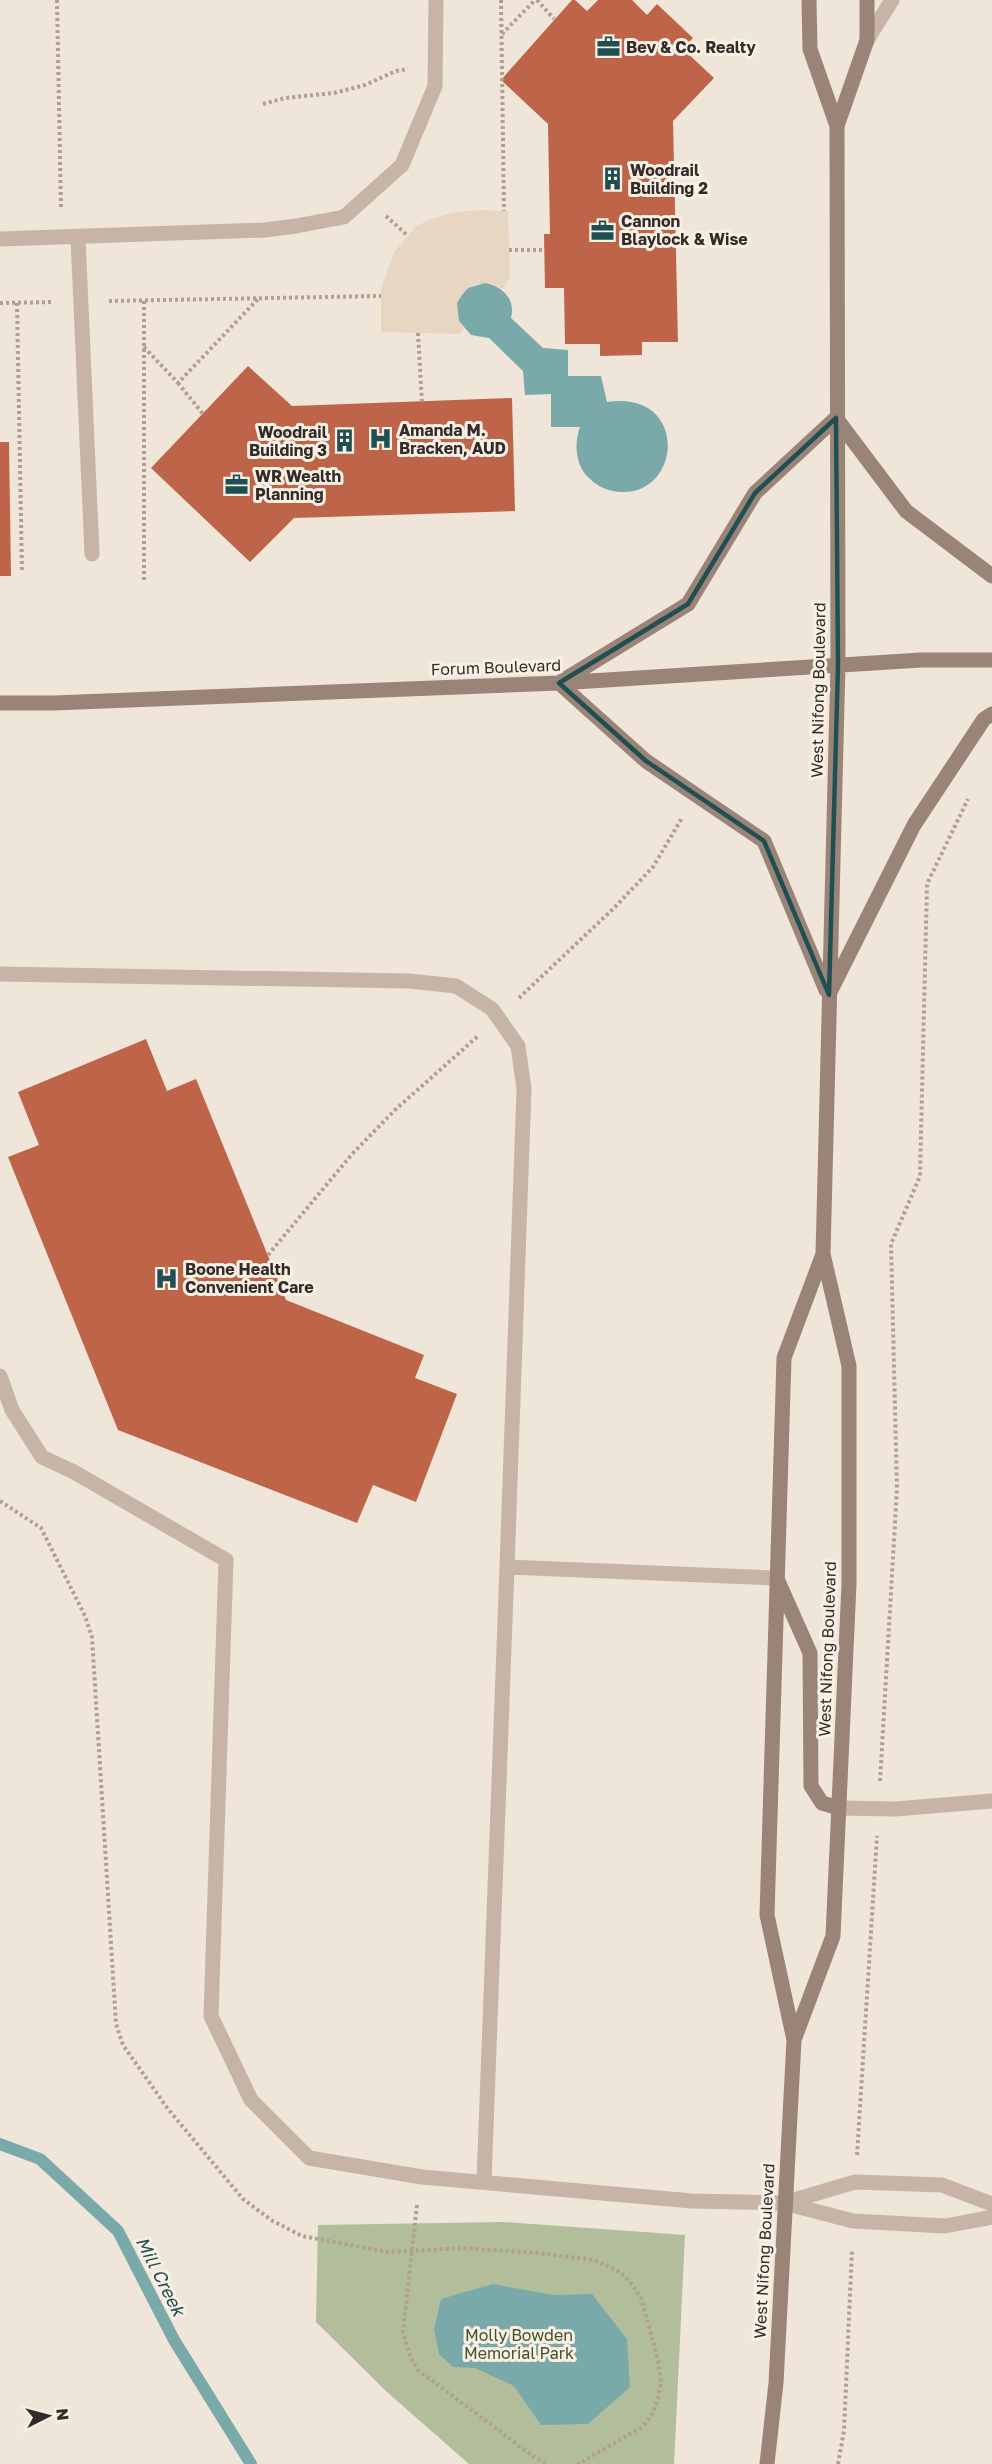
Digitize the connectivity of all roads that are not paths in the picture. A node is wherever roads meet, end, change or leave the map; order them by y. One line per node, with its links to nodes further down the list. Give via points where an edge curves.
1 (436, 0): 7 (street, via 435,86 402,165 344,217 265,230)
2 (809, 0): 6 (main road, West Nifong Boulevard, via 810,49)
3 (867, 0): 5 (main road, West Nifong Boulevard)
4 (892, 0): 5 (street)
5 (867, 40): 6 (main road, West Nifong Boulevard)
6 (837, 126): 9 (main road, West Nifong Boulevard)
7 (78, 238): 8 (street); 10 (street)
8 (0, 239)
9 (836, 418): 11 (main road, via 906,511); 13 (main road, West Nifong Boulevard); 14 (main road, via 755,493 688,604)
10 (92, 554)
11 (992, 576)
12 (992, 660): 13 (main road, Forum Boulevard)
13 (838, 665): 14 (main road, Forum Boulevard); 18 (main road, West Nifong Boulevard)
14 (559, 683): 15 (main road, Forum Boulevard); 18 (main road, via 646,761 764,841)
15 (0, 703)
16 (992, 714): 18 (main road, via 984,719 914,825)
17 (0, 974): 21 (street, via 409,981 456,986 492,1009 518,1046 524,1089)
18 (829, 995): 19 (main road, West Nifong Boulevard)
19 (823, 1254): 22 (main road, West Nifong Boulevard, via 784,1358); 24 (main road, West Nifong Boulevard, via 849,1366 849,1584)
20 (0, 1376): 26 (street, via 12,1410 42,1457 226,1560 211,2016 251,2100 309,2158 422,2177)
21 (507, 1567): 22 (street); 26 (street)
22 (777, 1578): 24 (main road, via 810,1653 811,1786 822,1803); 25 (main road, West Nifong Boulevard, via 767,1915)
23 (992, 1801): 24 (street)
24 (839, 1808): 25 (main road, West Nifong Boulevard, via 833,1936)
25 (794, 2040): 27 (main road, West Nifong Boulevard)
26 (484, 2182): 27 (street, via 692,2200)
27 (784, 2203): 28 (street, via 855,2182 942,2185); 29 (street, via 853,2221 945,2226); 30 (main road, West Nifong Boulevard, via 776,2383)
28 (992, 2204)
29 (992, 2217)
30 (767, 2464)

